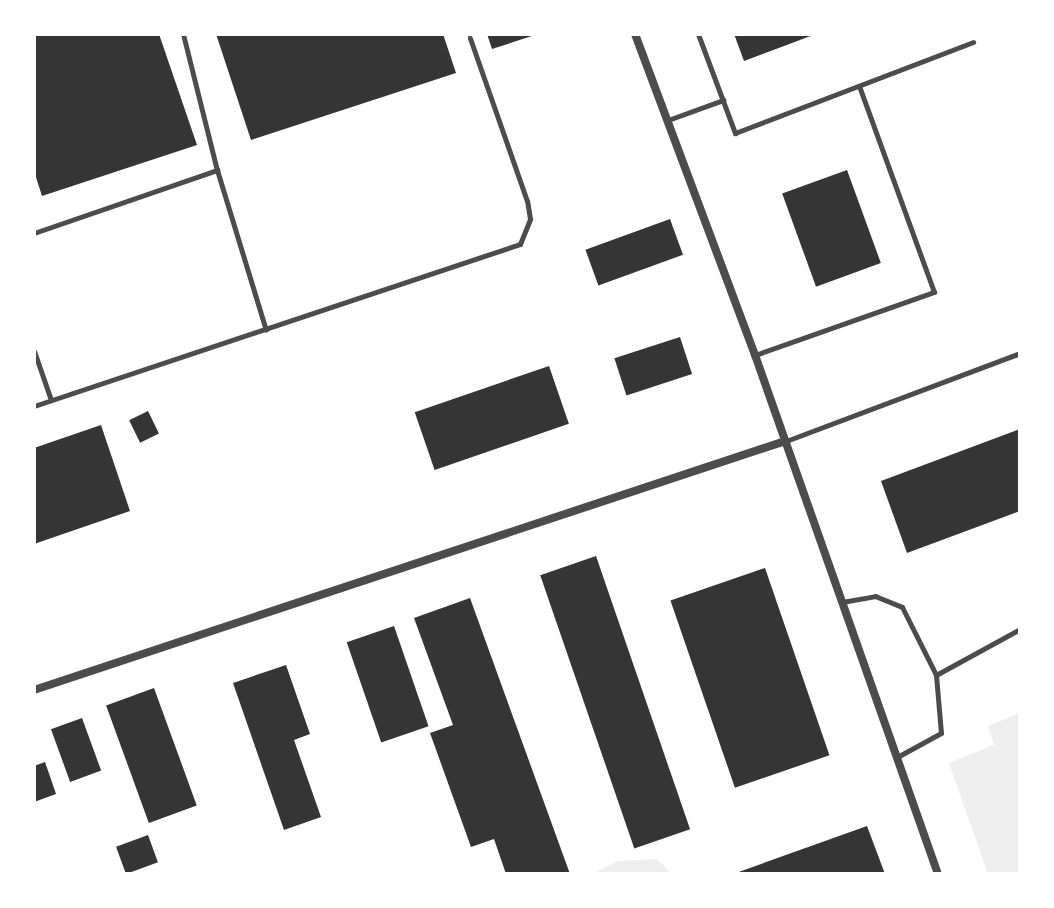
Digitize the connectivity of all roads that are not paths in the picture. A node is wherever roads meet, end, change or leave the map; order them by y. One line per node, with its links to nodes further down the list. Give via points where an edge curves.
1 (183, 34): 9 (lane)
2 (635, 34): 8 (street)
3 (698, 34): 7 (lane)
4 (470, 38): 11 (lane, via 527,201 530,219 520,244)
5 (973, 42): 6 (lane)
6 (859, 86): 7 (lane, via 735,133); 14 (lane, via 934,292)
7 (723, 100): 8 (lane)
8 (668, 120): 14 (street)
9 (217, 170): 10 (lane); 11 (lane)
10 (34, 233)
11 (266, 330): 15 (lane)
12 (34, 351): 15 (lane)
13 (1020, 353): 17 (lane)
14 (755, 355): 17 (street)
15 (51, 400): 16 (lane)
16 (34, 406)
17 (785, 441): 18 (street); 21 (street)
18 (842, 602): 20 (lane, via 875,596 902,607); 22 (street)
19 (1020, 629): 20 (lane)
20 (936, 675): 22 (lane, via 941,733)
21 (34, 690)
22 (897, 757): 23 (street)
23 (938, 874)

